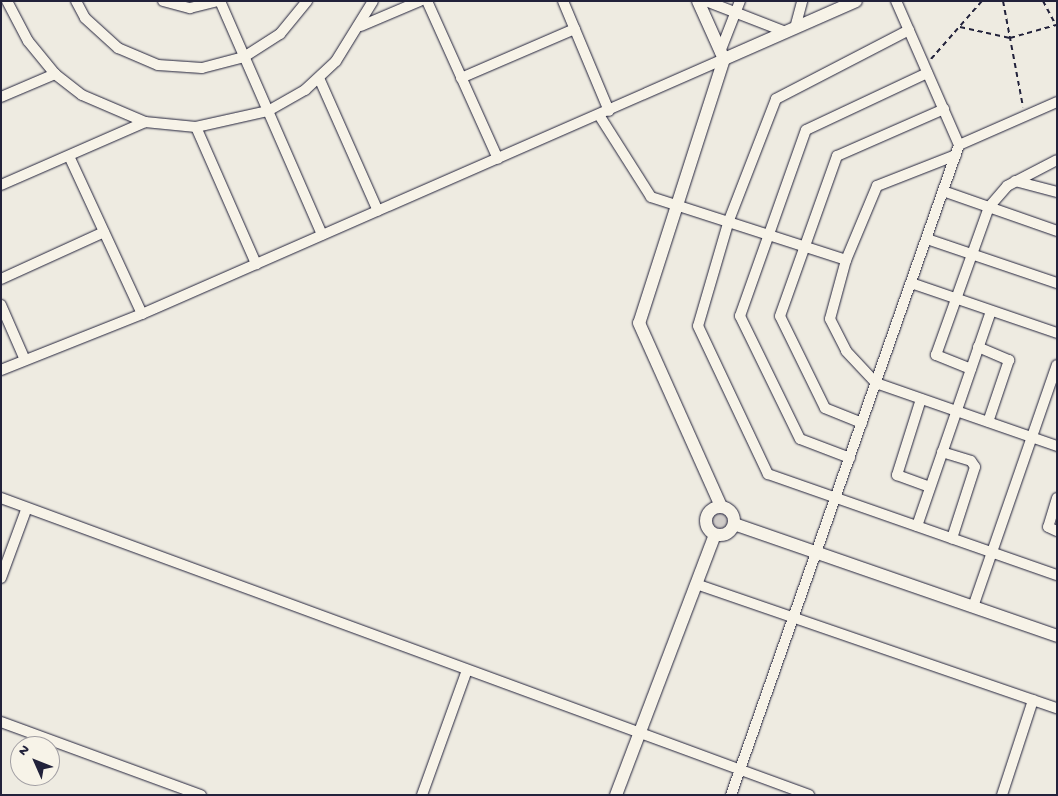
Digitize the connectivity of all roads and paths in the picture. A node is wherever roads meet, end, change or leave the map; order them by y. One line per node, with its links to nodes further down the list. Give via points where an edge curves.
1 (76, 1): 28 (street, via 86,18 118,48 158,65 202,68)
2 (163, 1): 3 (street, via 190,8)
3 (219, 1): 28 (street)
4 (307, 1): 28 (street, via 280,34)
5 (373, 1): 20 (street)
6 (420, 1): 20 (street)
7 (427, 1): 32 (street)
8 (562, 1): 23 (street)
9 (698, 1): 27 (street)
10 (706, 1): 19 (street)
11 (740, 1): 19 (street)
12 (802, 1): 24 (street)
13 (856, 1): 24 (street)
14 (896, 1): 25 (street)
15 (982, 1): 22 (path)
16 (1003, 1): 26 (path)
17 (1043, 1): 21 (path)
18 (8, 3): 30 (street, via 28,42)
19 (736, 12): 24 (street); 27 (street)
20 (361, 26): 31 (street)
21 (1056, 26): 26 (path)
22 (960, 27): 26 (path); 29 (path)
23 (574, 29): 32 (street); 36 (street)
24 (791, 30): 27 (street)
25 (909, 30): 29 (street); 53 (street, via 776,100)
26 (1010, 38): 39 (path)
27 (722, 55): 36 (street); 50 (street)
28 (244, 58): 37 (street)
29 (926, 69): 35 (street); 56 (street, via 806,130)
30 (55, 74): 33 (street); 40 (street, via 105,108)
31 (319, 78): 37 (street); 52 (street)
32 (461, 78): 44 (street)
33 (1, 97)
34 (1057, 102): 39 (street)
35 (944, 109): 42 (street); 59 (street, via 837,156)
36 (610, 110): 38 (street)
37 (268, 111): 41 (street, via 233,123); 57 (street)
38 (600, 115): 44 (street); 50 (street, via 652,197)
39 (1024, 117): 42 (street)
40 (145, 122): 41 (street); 43 (street)
41 (196, 127): 62 (street)
42 (958, 150): 48 (street); 61 (street, via 877,186)
43 (69, 156): 47 (street); 55 (street)
44 (498, 159): 52 (street)
45 (1057, 160): 46 (street)
46 (1015, 181): 49 (street); 51 (street)
47 (1, 185)
48 (943, 191): 51 (street); 58 (street)
49 (1057, 192)
50 (680, 203): 53 (street); 89 (street, via 639,323)
51 (989, 207): 54 (street); 60 (street)
52 (378, 211): 57 (street)
53 (729, 220): 56 (street); 87 (street, via 698,326 768,474)
54 (1057, 231)
55 (104, 232): 63 (street); 69 (street)
56 (767, 233): 59 (street); 84 (street, via 740,321 800,439)
57 (322, 236): 62 (street)
58 (927, 239): 60 (street); 64 (street)
59 (802, 245): 61 (street); 80 (street, via 780,322 825,408)
60 (972, 254): 65 (street); 66 (street)
61 (846, 260): 76 (street, via 830,319 846,351)
62 (256, 264): 69 (street)
63 (1, 279)
64 (911, 283): 66 (street); 76 (street)
65 (1057, 283)
66 (955, 298): 68 (street); 74 (street, via 936,357)
67 (1, 305): 72 (street)
68 (991, 311): 70 (street); 71 (street)
69 (142, 314): 72 (street)
70 (1057, 333)
71 (978, 347): 74 (street); 79 (street, via 1009,360)
72 (25, 360): 75 (street)
73 (1057, 365): 81 (street)
74 (971, 369): 78 (street)
75 (1, 370)
76 (876, 383): 77 (street); 80 (street)
77 (922, 399): 78 (street); 85 (street, via 897,475)
78 (956, 411): 79 (street); 83 (street)
79 (988, 422): 81 (street)
80 (862, 423): 84 (street)
81 (1032, 438): 82 (street); 96 (street)
82 (1057, 446)
83 (942, 452): 85 (street); 95 (street, via 971,461 975,467)
84 (850, 458): 87 (street)
85 (930, 487): 92 (street)
86 (1, 498): 90 (street)
87 (836, 498): 92 (street); 97 (street)
88 (1057, 498): 93 (street, via 1048,527)
89 (721, 506): 91 (street, via 730,510); 94 (street, via 711,509 706,518 707,528)
90 (26, 510): 99 (street); 104 (street)
91 (734, 524): 94 (street, via 724,534); 97 (street)
92 (917, 526): 95 (street)
93 (1057, 531)
94 (715, 534): 100 (street)
95 (952, 538): 96 (street)
96 (992, 552): 98 (street); 101 (street)
97 (817, 553): 101 (street); 102 (street)
98 (1057, 575)
99 (1, 578)
100 (696, 584): 102 (street); 108 (street)
101 (973, 607): 103 (street)
102 (794, 618): 105 (street); 109 (street)
103 (1057, 636)
104 (467, 670): 108 (street); 111 (street)
105 (1033, 700): 106 (street); 115 (street)
106 (1057, 708)
107 (1, 722): 110 (street)
108 (638, 733): 109 (street); 112 (street)
109 (740, 770): 113 (street); 114 (street)
110 (201, 795)
111 (422, 795)
112 (616, 795)
113 (731, 795)
114 (809, 795)
115 (1002, 795)

